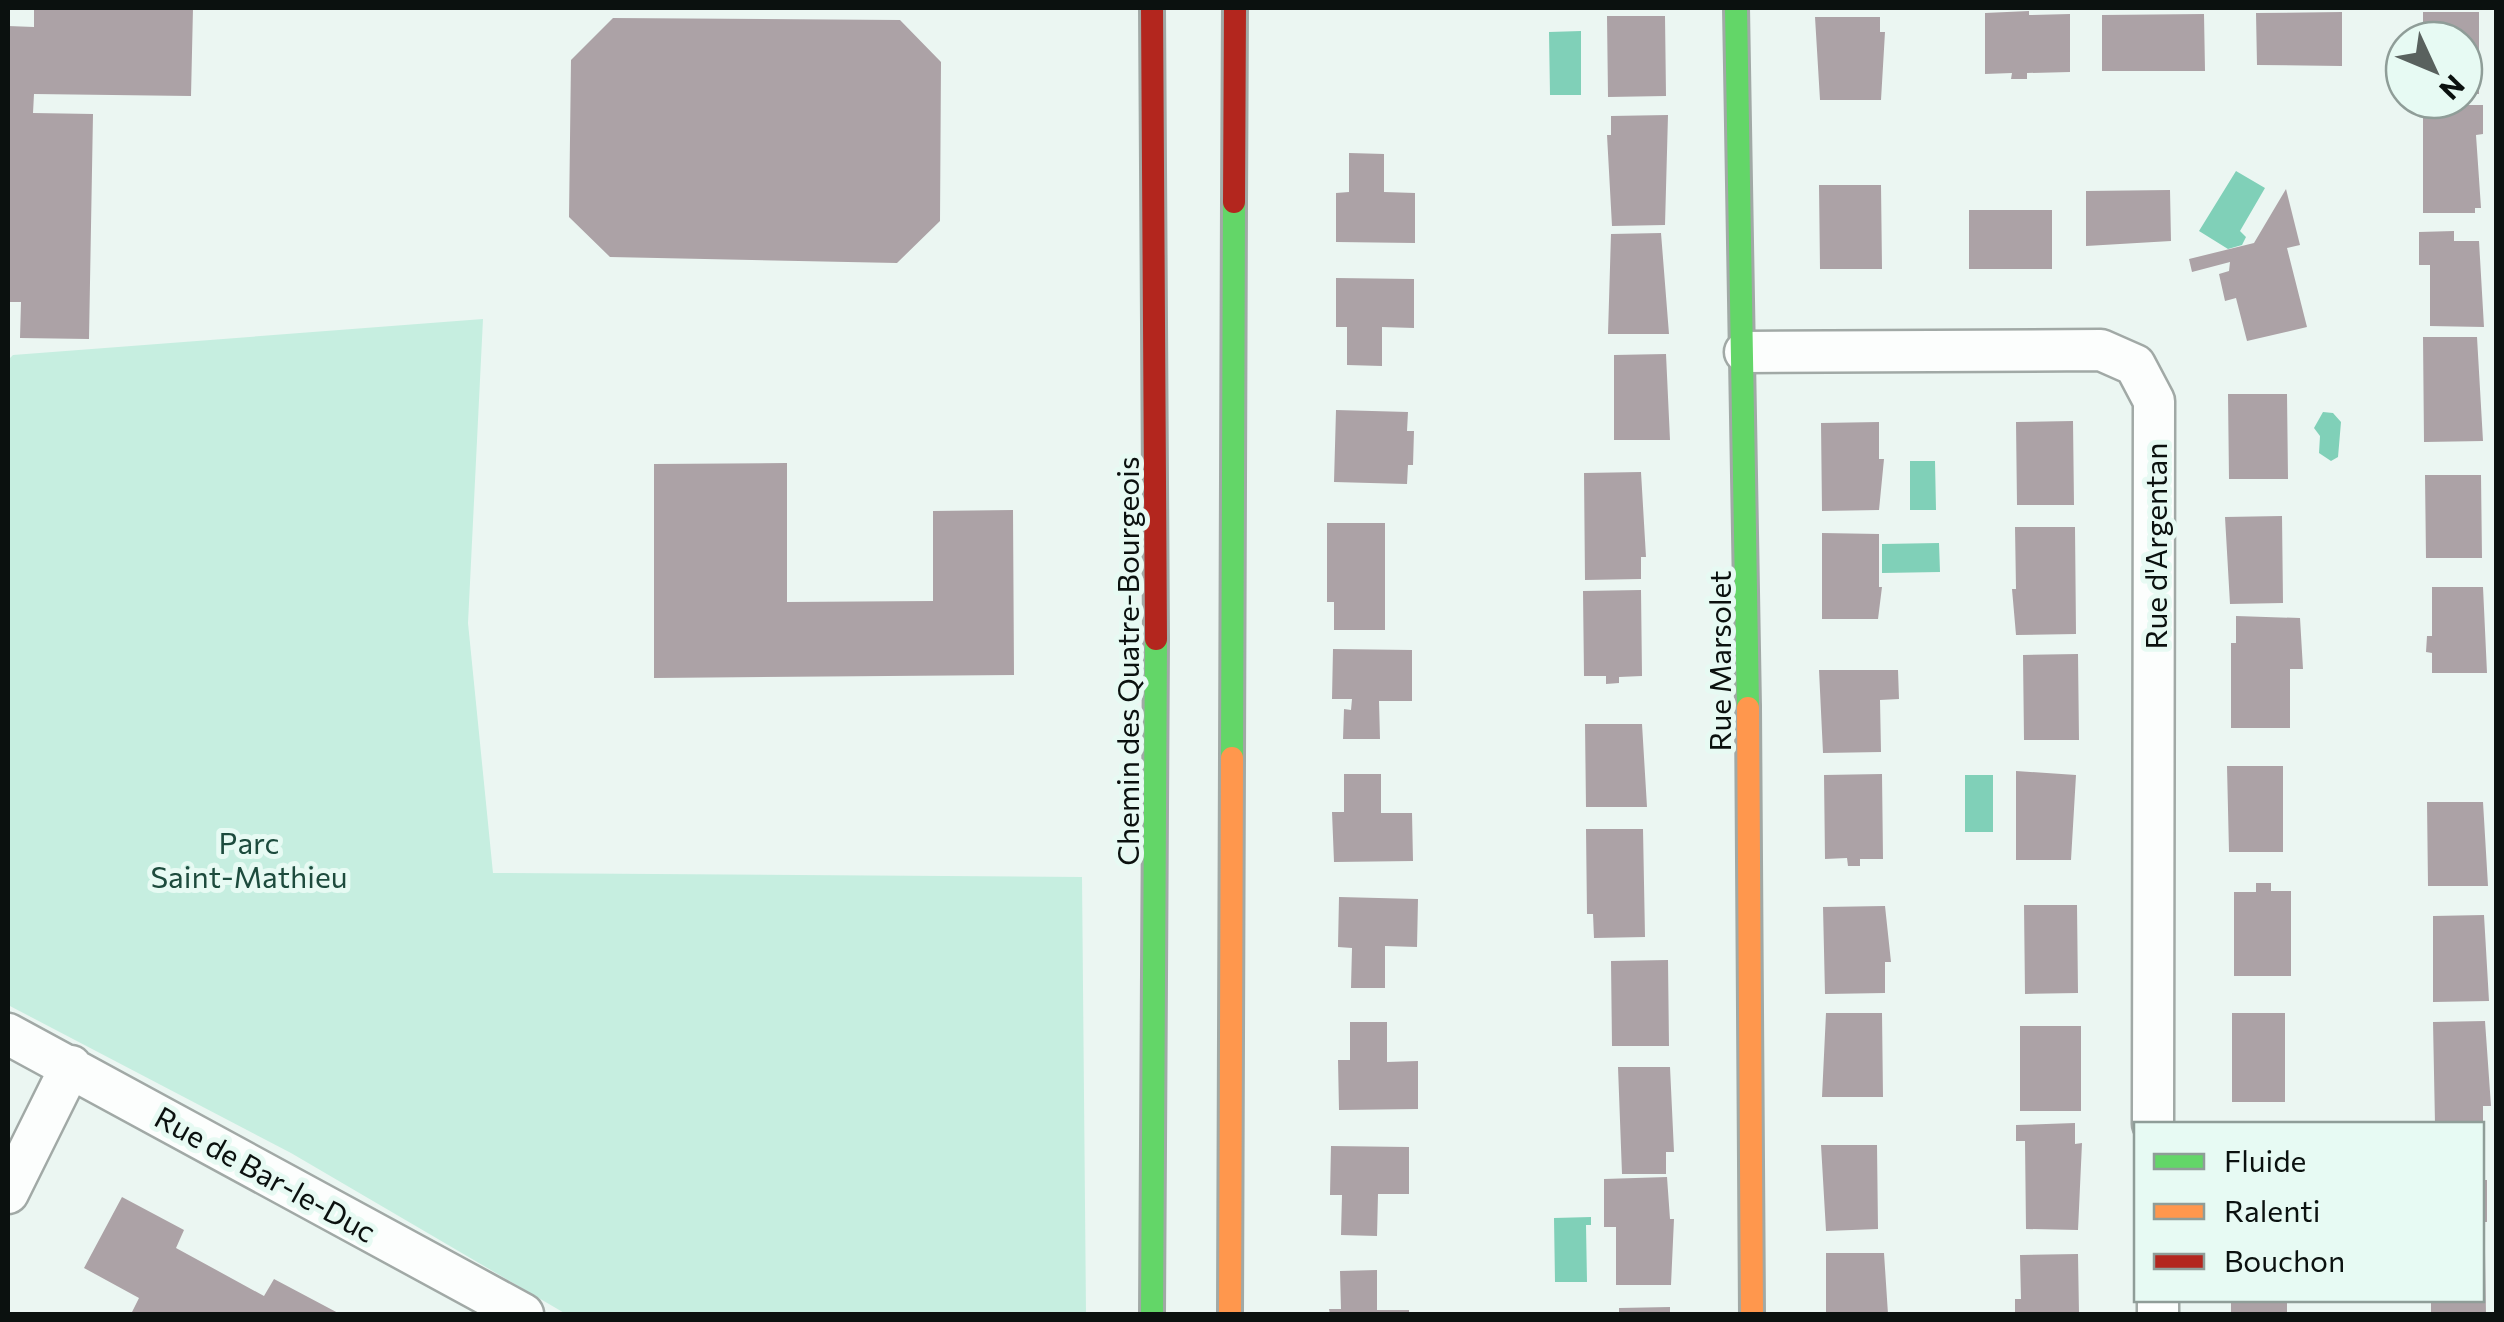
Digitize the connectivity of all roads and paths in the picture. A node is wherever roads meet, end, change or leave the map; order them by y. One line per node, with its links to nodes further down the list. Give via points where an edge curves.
1 (1152, 8): 10 (main road, Chemin des Quatre-Bourgeois, via 1158,354)
2 (1234, 8): 11 (main road)
3 (1736, 8): 4 (main road, Rue Marsolet)
4 (1746, 352): 7 (street, Rue d'Argentan, via 2100,350 2135,365 2154,401); 12 (main road, Rue Marsolet)
5 (8, 1034): 6 (street, Rue de Bar-le-Duc)
6 (71, 1066): 8 (street); 9 (street, Rue de Bar-le-Duc)
7 (2153, 1122)
8 (8, 1193)
9 (523, 1314)
10 (1152, 1314)
11 (1230, 1314)
12 (1752, 1314)

